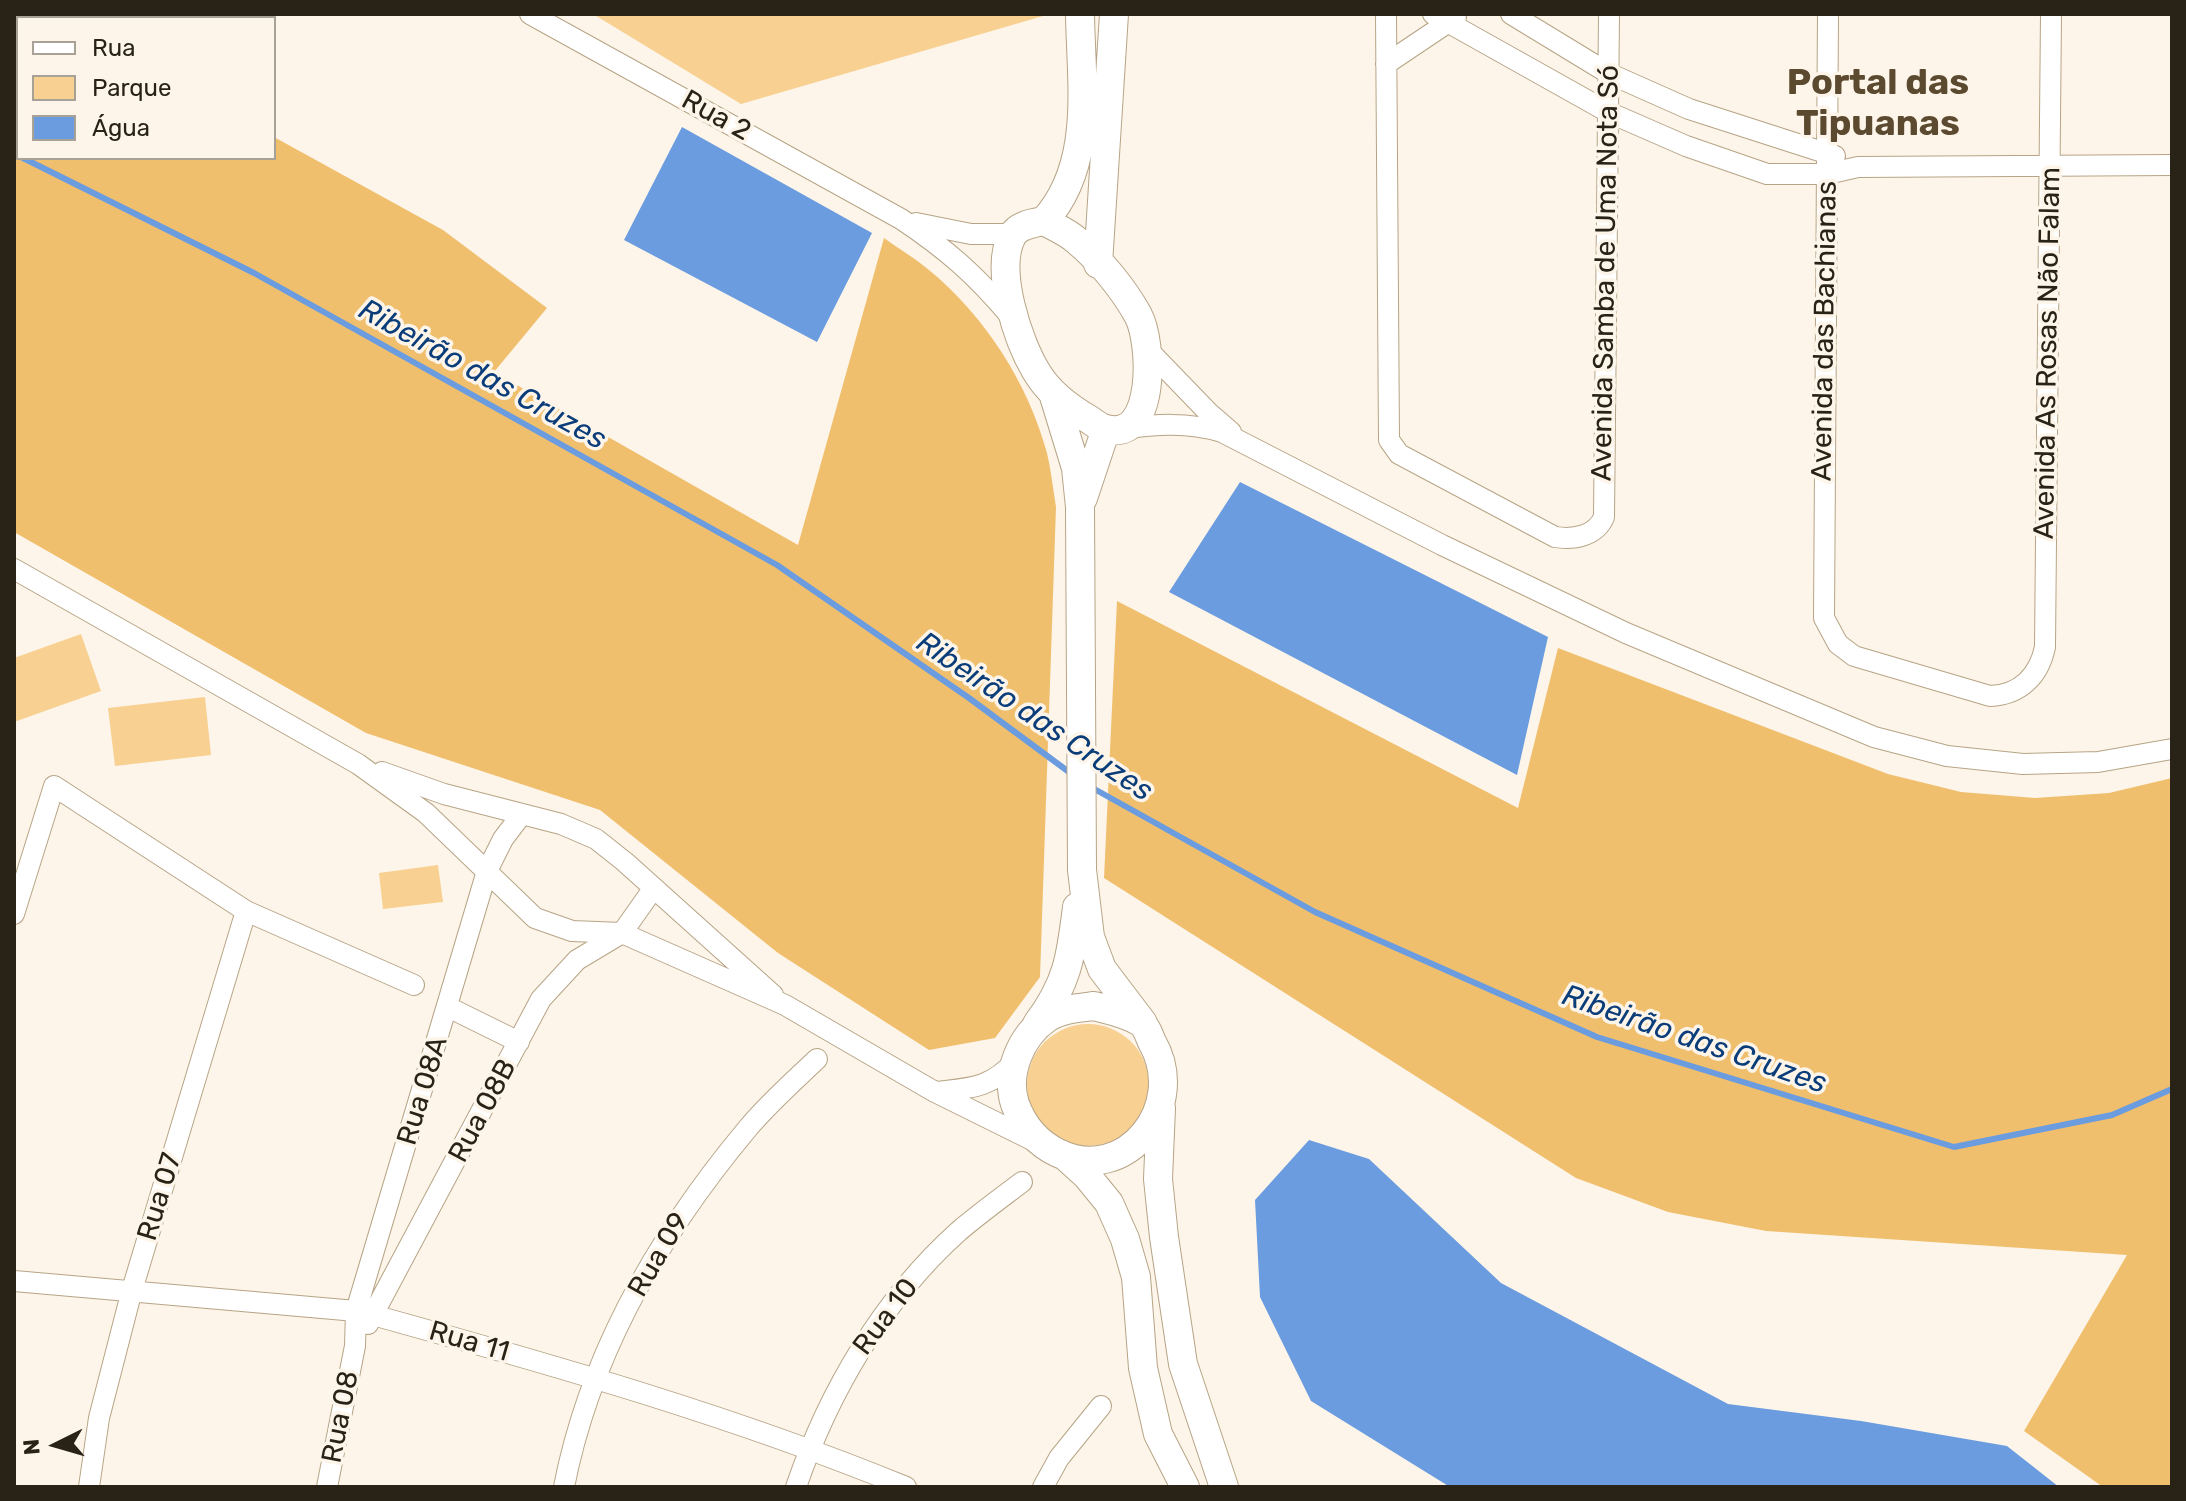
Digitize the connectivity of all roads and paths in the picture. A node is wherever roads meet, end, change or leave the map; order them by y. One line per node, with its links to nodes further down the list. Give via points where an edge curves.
1 (530, 14): 18 (street, Rua 2)
2 (1080, 14): 19 (street, via 1078,155 1059,205)
3 (1114, 14): 21 (street)
4 (1386, 14): 10 (street)
5 (1511, 14): 11 (street)
6 (1609, 14): 11 (street, Avenida Samba de Uma Nota Só)
7 (1828, 14): 13 (street, Avenida das Bachianas)
8 (2051, 14): 15 (street, Avenida As Rosas Não Falam)
9 (1448, 17): 10 (street); 12 (street)
10 (1386, 64): 12 (street, Avenida Samba de Uma Nota Só, via 1391,445 1555,537 1568,539 1596,529 1604,517)
11 (1608, 73): 12 (street, Avenida Samba de Uma Nota Só); 13 (street, via 1689,109)
12 (1608, 112): 17 (street, via 1767,174)
13 (1826, 151): 16 (street); 17 (street, Avenida das Bachianas)
14 (2172, 165): 15 (street)
15 (2050, 166): 16 (street); 29 (street, Avenida As Rosas Não Falam, via 2041,664 2024,685 1990,696 1863,660)
16 (1858, 167): 17 (street)
17 (1827, 174): 29 (street, Avenida das Bachianas, via 1823,608)
18 (901, 219): 20 (street, Rua 2, via 971,234); 22 (street, Rua 2, via 973,274)
19 (1044, 221): 20 (street); 21 (street, via 1075,239)
20 (1013, 234): 22 (street, via 1006,261)
21 (1098, 264): 23 (street, via 1139,316)
22 (1016, 324): 24 (street, via 1036,371)
23 (1149, 351): 25 (street, via 1150,369 1135,420); 26 (street)
24 (1053, 393): 25 (street, via 1074,411); 27 (street, via 1076,468)
25 (1113, 429): 26 (street, via 1197,425); 27 (street)
26 (1253, 450): 30 (street, via 1626,633 1874,737 1947,756 2023,764 2098,762)
27 (1080, 507): 33 (street)
28 (14, 569): 31 (street)
29 (1838, 644)
30 (2172, 749)
31 (358, 764): 32 (street); 34 (street, via 426,813)
32 (522, 814): 34 (street, Rua 08A); 35 (street, via 596,839)
33 (1082, 870): 42 (street, via 1090,937 1102,969); 43 (street, via 1066,975)
34 (487, 871): 38 (street, via 535,918 572,931); 41 (street, Rua 08A)
35 (653, 889): 38 (street); 40 (street)
36 (246, 911): 37 (street, via 54,786); 39 (street); 52 (street, Rua 07)
37 (14, 914)
38 (622, 933): 40 (street); 44 (street, Rua 08B, via 557,979)
39 (414, 985)
40 (785, 1005): 47 (street)
41 (448, 1007): 44 (street); 53 (street, Rua 08A)
42 (1143, 1023): 43 (street, via 1117,1012 1082,1007 1048,1018); 48 (street, via 1164,1071)
43 (1030, 1034): 46 (street)
44 (519, 1042): 53 (street, Rua 08B)
45 (817, 1059): 54 (street, Rua 09, via 750,1125 692,1199 642,1279)
46 (1016, 1060): 47 (street, via 982,1086); 49 (street, via 1012,1080 1017,1109 1032,1135)
47 (935, 1092): 49 (street)
48 (1161, 1106): 49 (street, via 1134,1145 1113,1156 1089,1160); 64 (street, via 1158,1179 1183,1364)
49 (1056, 1152): 63 (street, via 1087,1176 1109,1203 1125,1239 1136,1277 1143,1368 1158,1434)
50 (1022, 1182): 56 (street, Rua 10, via 959,1232 903,1290 855,1356)
51 (14, 1281): 52 (street, Rua 11)
52 (132, 1290): 53 (street, Rua 11); 57 (street, Rua 07, via 99,1418)
53 (365, 1313): 54 (street, Rua 11); 58 (street, Rua 08)
54 (595, 1377): 56 (street, Rua 11); 59 (street, Rua 09)
55 (1101, 1406): 62 (street)
56 (809, 1448): 60 (street, Rua 10); 61 (street, Rua 11)
57 (89, 1487)
58 (327, 1487)
59 (564, 1487)
60 (796, 1487)
61 (906, 1487)
62 (1043, 1487)
63 (1185, 1487)
64 (1224, 1487)

